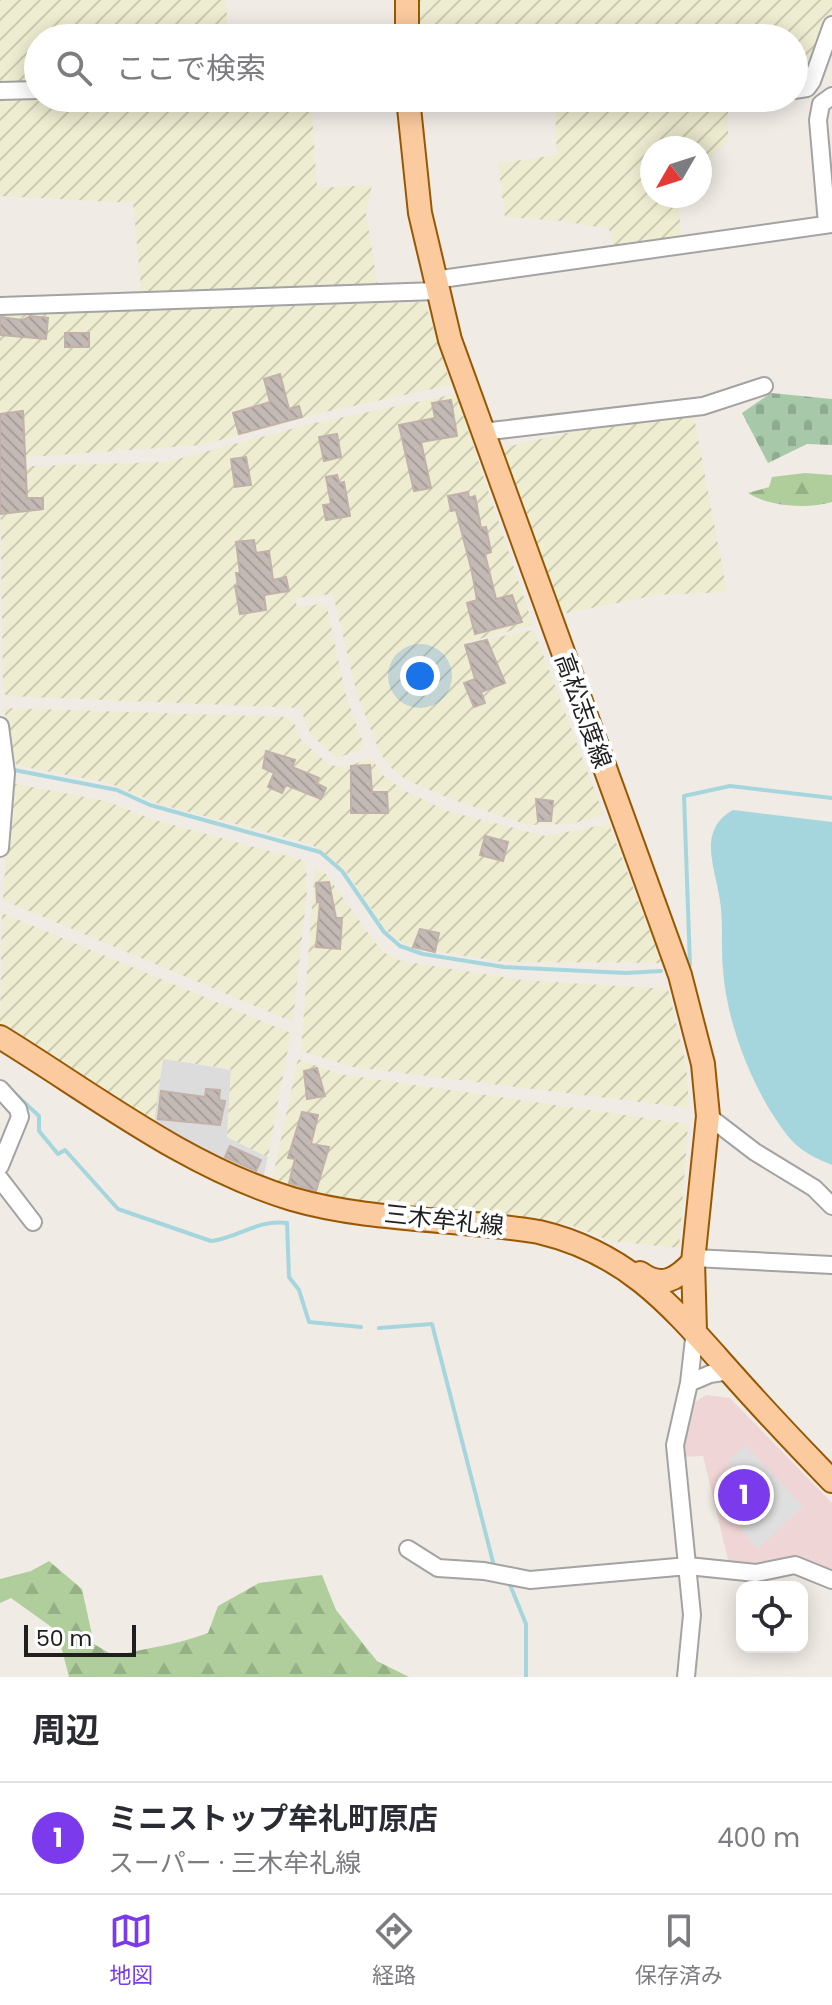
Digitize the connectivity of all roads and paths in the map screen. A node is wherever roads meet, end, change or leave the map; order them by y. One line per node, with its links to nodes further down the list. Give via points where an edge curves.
1 (407, 0): 2 (main road)
2 (407, 24)
3 (832, 25): 4 (street)
4 (808, 87)
5 (24, 90): 6 (street)
6 (0, 91)
7 (832, 96): 9 (street, via 821,104 818,120)
8 (409, 112): 10 (main road, 高松志度線, via 414,173)
9 (830, 224): 10 (street)
10 (435, 286): 11 (street); 13 (main road, 高松志度線)
11 (0, 306)
12 (764, 386): 13 (street, via 703,406)
13 (482, 432): 18 (main road, 高松志度線, via 680,975 703,1064)
14 (0, 726): 15 (street, via 6,768)
15 (0, 848)
16 (2, 1042): 25 (main road, 三木牟礼線, via 175,1145 278,1194 320,1206 539,1232)
17 (0, 1089): 19 (street, via 20,1117)
18 (708, 1116): 21 (street); 26 (main road, 高松志度線)
19 (0, 1166)
20 (0, 1179): 24 (street)
21 (814, 1188): 22 (street); 23 (street)
22 (832, 1194)
23 (832, 1206)
24 (33, 1222)
25 (607, 1257): 26 (main road, via 663,1283 682,1274); 28 (main road, 三木牟礼線, via 638,1277)
26 (694, 1260): 27 (street); 28 (main road, 高松志度線)
27 (832, 1265)
28 (695, 1330): 29 (main road, 三木牟礼線); 30 (street)
29 (729, 1371): 30 (street); 31 (main road, 三木牟礼線)
30 (689, 1383): 33 (street, via 675,1445)
31 (832, 1481)
32 (408, 1549): 33 (street, via 438,1568 530,1580)
33 (688, 1566): 34 (street, via 746,1574 795,1565); 35 (street, via 693,1633)
34 (832, 1580)
35 (686, 1677)

